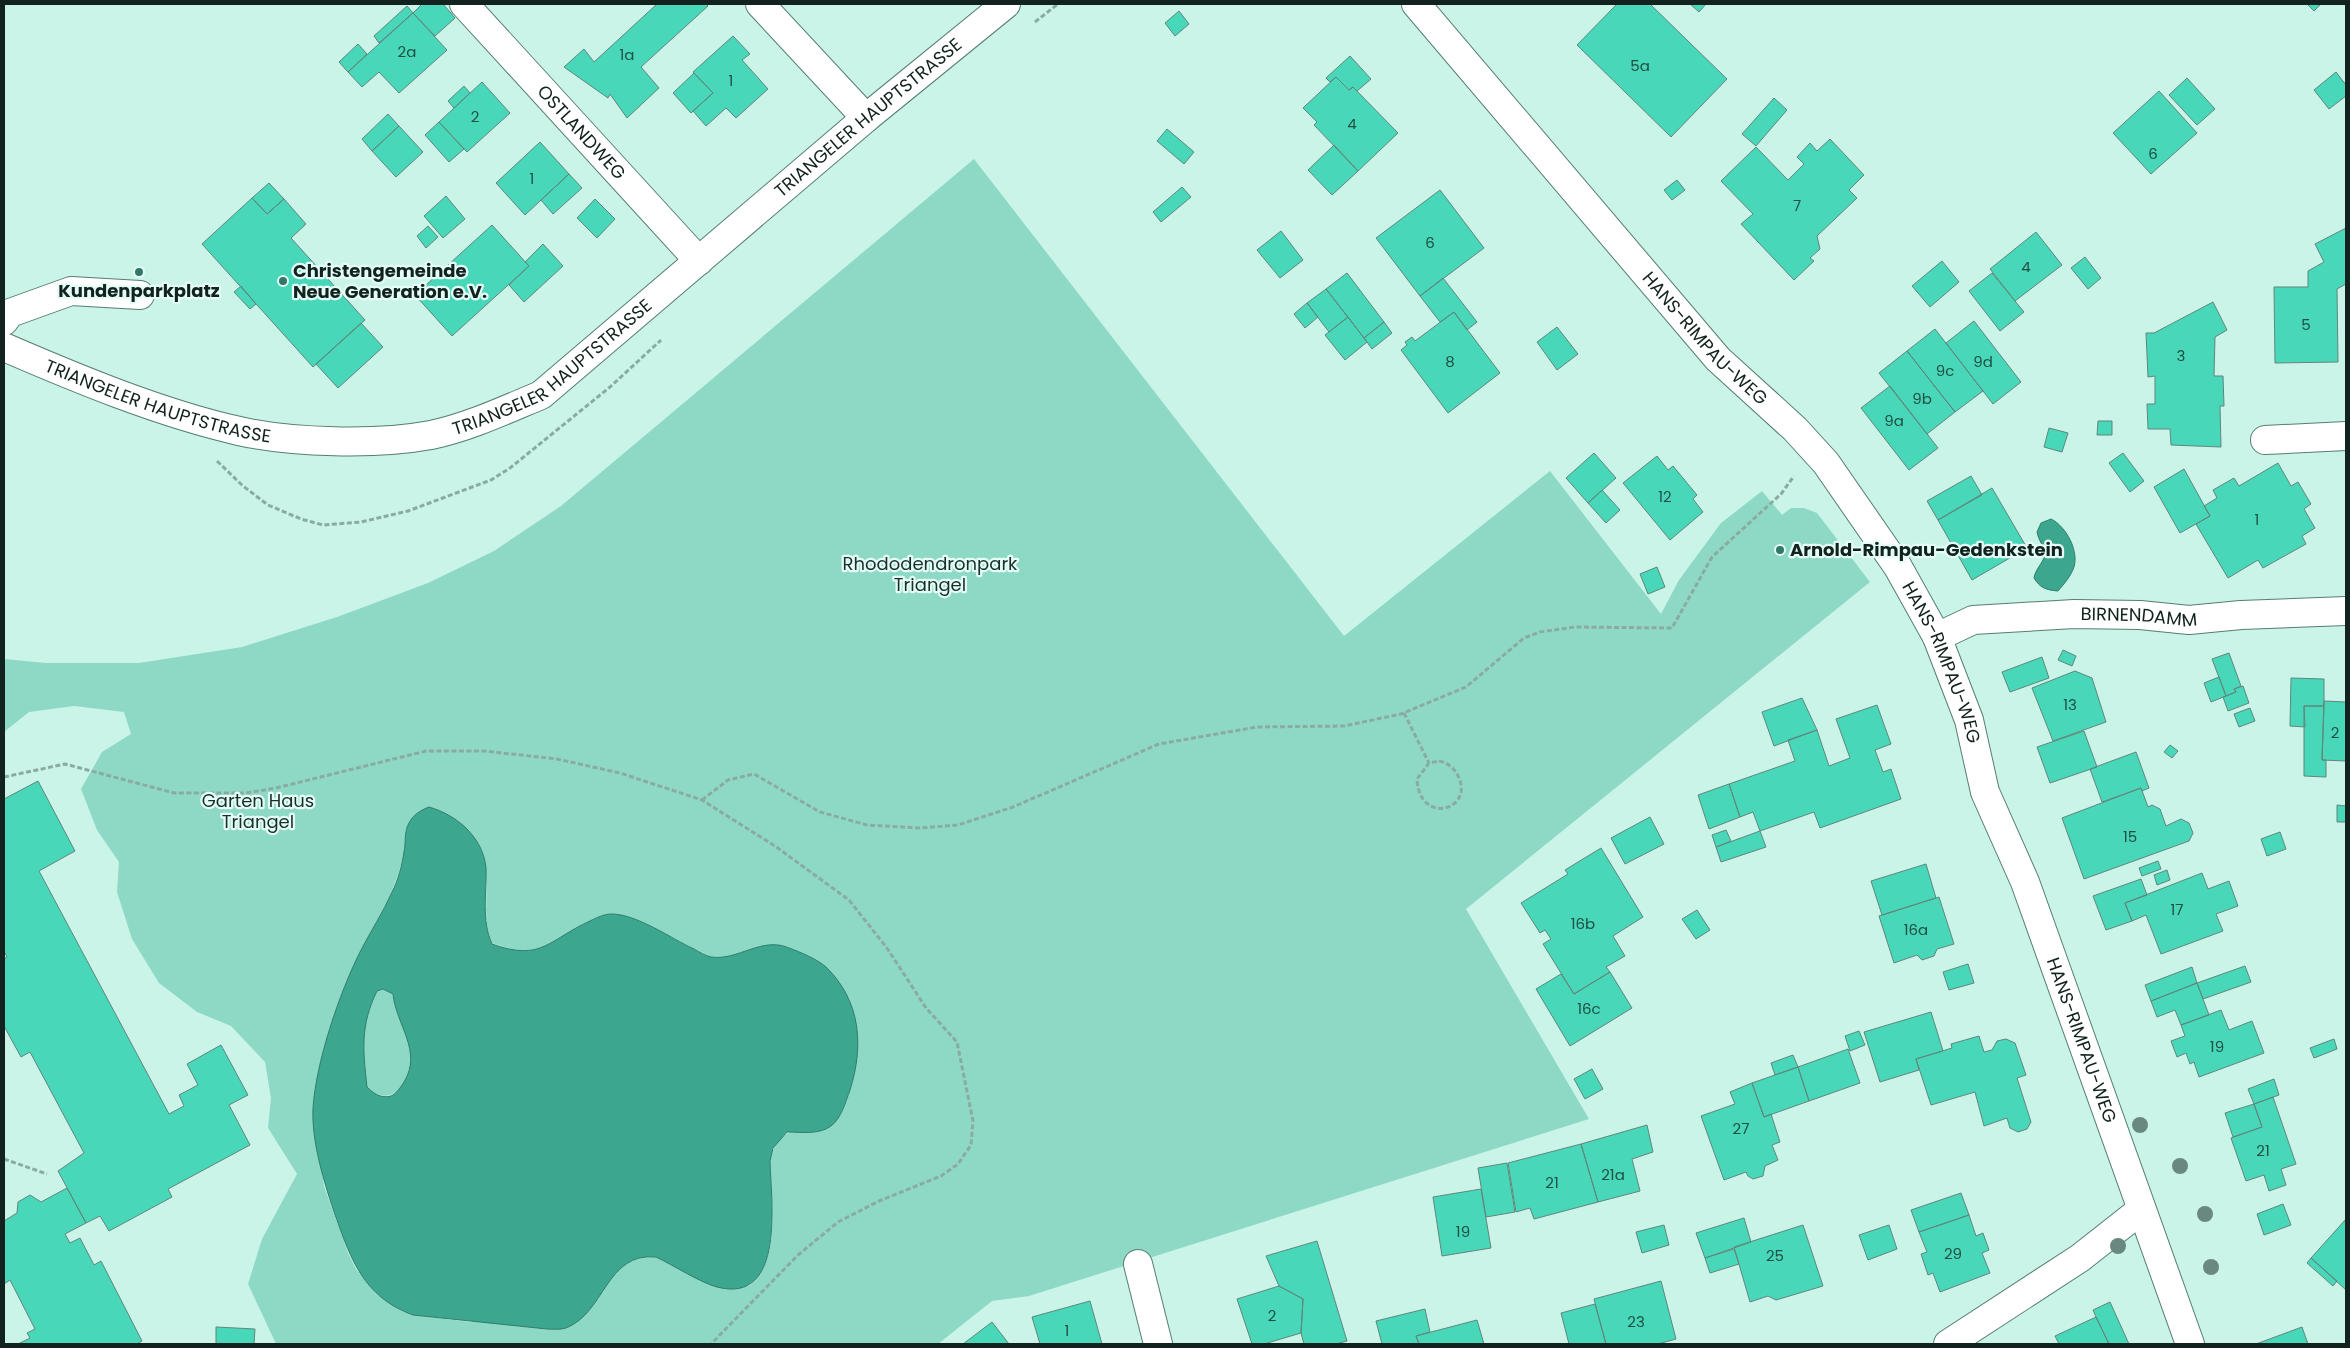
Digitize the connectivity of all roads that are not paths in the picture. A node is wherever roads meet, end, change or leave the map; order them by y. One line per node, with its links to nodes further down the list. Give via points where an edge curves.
1 (464, 4): 6 (street, OSTLANDWEG)
2 (760, 4): 5 (street)
3 (1006, 4): 5 (street, TRIANGELER HAUPTSTRASSE)
4 (1416, 4): 13 (street, HANS-RIMPAU-WEG, via 1718,358 1795,429 1826,463 1898,567)
5 (866, 118): 6 (street, TRIANGELER HAUPTSTRASSE)
6 (699, 260): 9 (street, TRIANGELER HAUPTSTRASSE, via 541,395 483,420 430,435 366,441 309,440 240,431 166,410)
7 (140, 295): 8 (street, via 71,291 10,313)
8 (4, 321)
9 (4, 347)
10 (2346, 436): 11 (street)
11 (2265, 440)
12 (2346, 611): 13 (street, BIRNENDAMM, via 2189,620 2140,614 2074,614 1973,620)
13 (1937, 637): 14 (street, HANS-RIMPAU-WEG, via 1969,720 1985,792 2025,882)
14 (2141, 1210): 17 (street, via 2080,1258); 18 (street, HANS-RIMPAU-WEG)
15 (1138, 1264): 16 (street)
16 (1158, 1344)
17 (1948, 1344)
18 (2190, 1344)

